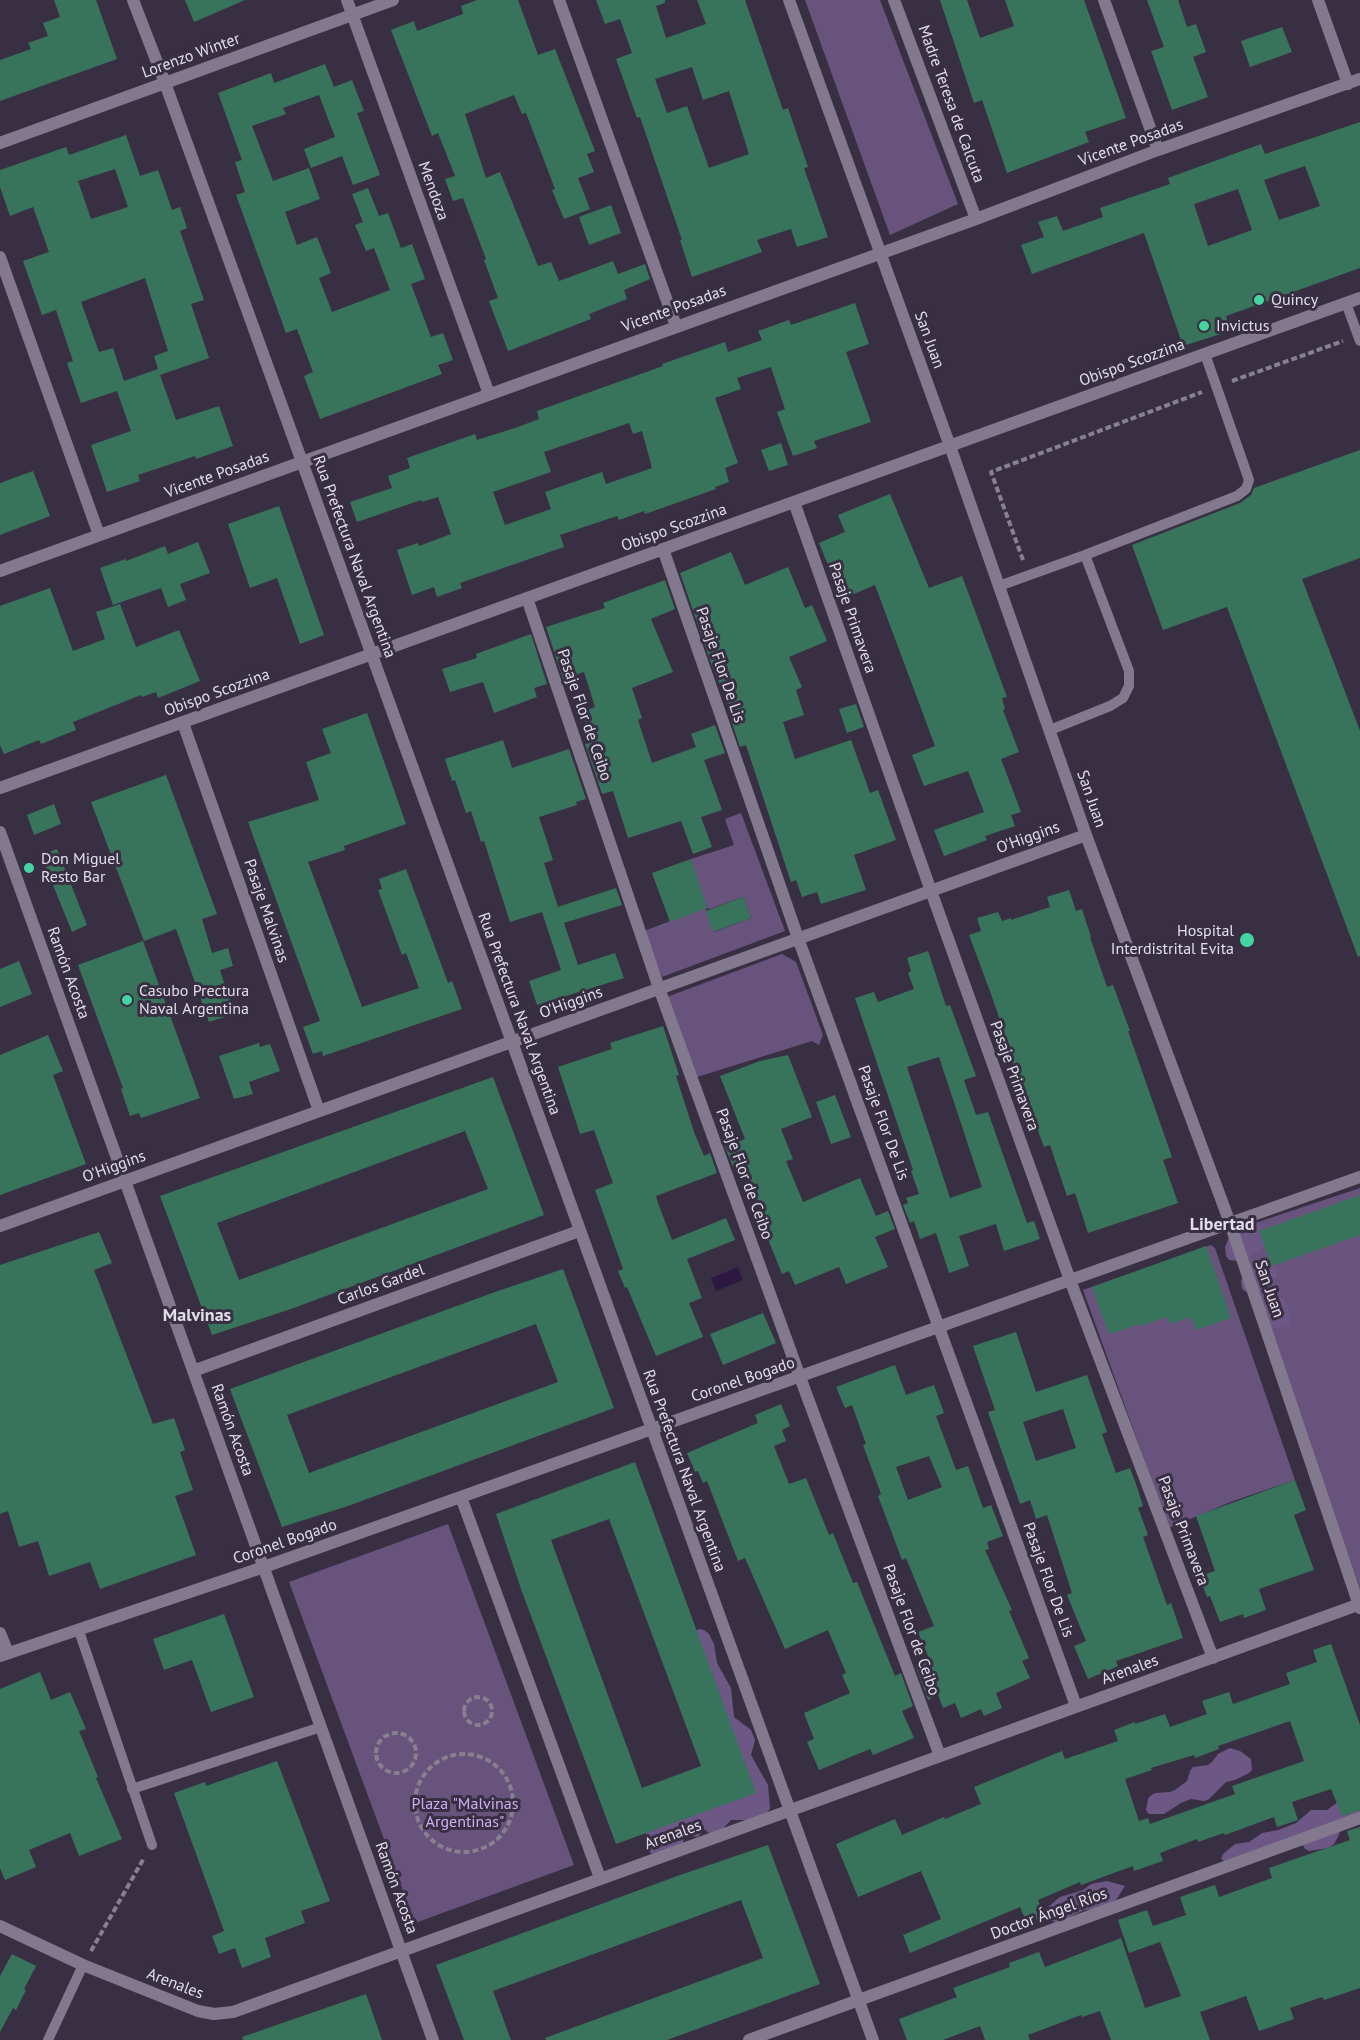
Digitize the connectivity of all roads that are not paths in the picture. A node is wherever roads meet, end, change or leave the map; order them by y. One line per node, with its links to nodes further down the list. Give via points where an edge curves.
1 (133, 0): 11 (street, Rua Prefectura Naval Argentina)
2 (347, 0): 9 (street, Mendoza)
3 (393, 0): 9 (street, Lorenzo Winter)
4 (559, 0): 19 (street)
5 (789, 0): 15 (street, San Juan)
6 (894, 0): 14 (street, Madre Teresa de Calcuta)
7 (1104, 0): 13 (street)
8 (1318, 0): 10 (street)
9 (352, 15): 11 (street, Lorenzo Winter); 22 (street, Mendoza)
10 (1354, 81): 13 (street, Vicente Posadas)
11 (165, 83): 12 (street, Lorenzo Winter); 24 (street, Rua Prefectura Naval Argentina)
12 (0, 143)
13 (1158, 150): 14 (street, Vicente Posadas)
14 (976, 219): 15 (street, Vicente Posadas)
15 (879, 253): 19 (street, Vicente Posadas); 23 (street, San Juan)
16 (0, 257): 26 (street)
17 (1360, 297): 18 (street, Obispo Scozzina)
18 (1346, 303): 20 (lane); 21 (street, Obispo Scozzina)
19 (676, 327): 22 (street, Vicente Posadas)
20 (1359, 339)
21 (1205, 354): 23 (street, Obispo Scozzina); 28 (lane, via 1249,480 1246,489 1238,496)
22 (489, 394): 24 (street, Vicente Posadas)
23 (950, 446): 25 (street, Obispo Scozzina); 30 (street, San Juan)
24 (302, 462): 26 (street, Vicente Posadas); 32 (street, Rua Prefectura Naval Argentina)
25 (794, 502): 27 (street, Obispo Scozzina); 38 (street, Pasaje Primavera)
26 (99, 536): 29 (street, Vicente Posadas)
27 (663, 549): 31 (street, Obispo Scozzina); 39 (street, Pasaje Flor De Lis)
28 (1085, 555): 30 (lane); 34 (lane, via 1129,671 1129,686 1123,698 1110,706)
29 (0, 571)
30 (999, 586): 34 (street, San Juan)
31 (526, 598): 32 (street, Obispo Scozzina); 40 (street, Pasaje Flor de Ceibo)
32 (371, 654): 33 (street, Obispo Scozzina); 41 (street, Rua Prefectura Naval Argentina)
33 (183, 723): 35 (street, Obispo Scozzina); 42 (street, Pasaje Malvinas)
34 (1050, 730): 37 (street, San Juan)
35 (0, 788)
36 (0, 832): 44 (street, Ramón Acosta)
37 (1086, 835): 38 (street, O'Higgins); 45 (street, San Juan)
38 (931, 891): 39 (street, O'Higgins); 48 (street, Pasaje Primavera)
39 (798, 938): 40 (street, O'Higgins); 49 (street, Pasaje Flor De Lis)
40 (659, 988): 41 (street, O'Higgins); 51 (street, Pasaje Flor de Ceibo)
41 (511, 1042): 42 (street, O'Higgins); 47 (street, Rua Prefectura Naval Argentina)
42 (319, 1111): 44 (street, O'Higgins)
43 (1360, 1177): 45 (street, Coronel Bogado)
44 (125, 1180): 46 (street, O'Higgins); 50 (street, Ramón Acosta)
45 (1230, 1223): 48 (street, Coronel Bogado); 55 (street, San Juan)
46 (0, 1226)
47 (579, 1231): 50 (street, Carlos Gardel); 52 (street, Rua Prefectura Naval Argentina)
48 (1070, 1280): 49 (street, Coronel Bogado); 59 (street, Pasaje Primavera)
49 (939, 1327): 51 (street, Coronel Bogado); 60 (street, Pasaje Flor De Lis)
50 (193, 1371): 54 (street, Ramón Acosta)
51 (800, 1377): 52 (street, Coronel Bogado); 62 (street, Pasaje Flor de Ceibo)
52 (651, 1429): 53 (street, Coronel Bogado); 64 (street, Rua Prefectura Naval Argentina)
53 (461, 1497): 54 (street, Coronel Bogado); 67 (street)
54 (264, 1567): 56 (street, Coronel Bogado); 61 (street, Ramón Acosta)
55 (1360, 1606): 59 (street, Arenales)
56 (79, 1631): 58 (street, Coronel Bogado); 63 (lane)
57 (0, 1633): 58 (street)
58 (4, 1655)
59 (1213, 1658): 60 (street, Arenales)
60 (1076, 1706): 62 (street, Arenales)
61 (321, 1727): 63 (lane); 69 (street, Ramón Acosta)
62 (940, 1756): 64 (street, Arenales)
63 (132, 1789): 66 (lane)
64 (789, 1810): 67 (street, Arenales); 71 (street, Rua Prefectura Naval Argentina)
65 (1360, 1818): 71 (street, Doctor Ángel Ríos)
66 (152, 1845)
67 (600, 1878): 69 (street, Arenales)
68 (0, 1926): 70 (street, Arenales)
69 (401, 1950): 70 (street, Arenales, via 233,2012 214,2014); 73 (street, Ramón Acosta)
70 (83, 1965): 72 (lane)
71 (859, 2000): 74 (street, Doctor Ángel Ríos); 75 (street, Rua Prefectura Naval Argentina)
72 (48, 2040)
73 (434, 2040)
74 (748, 2040)
75 (873, 2040)

